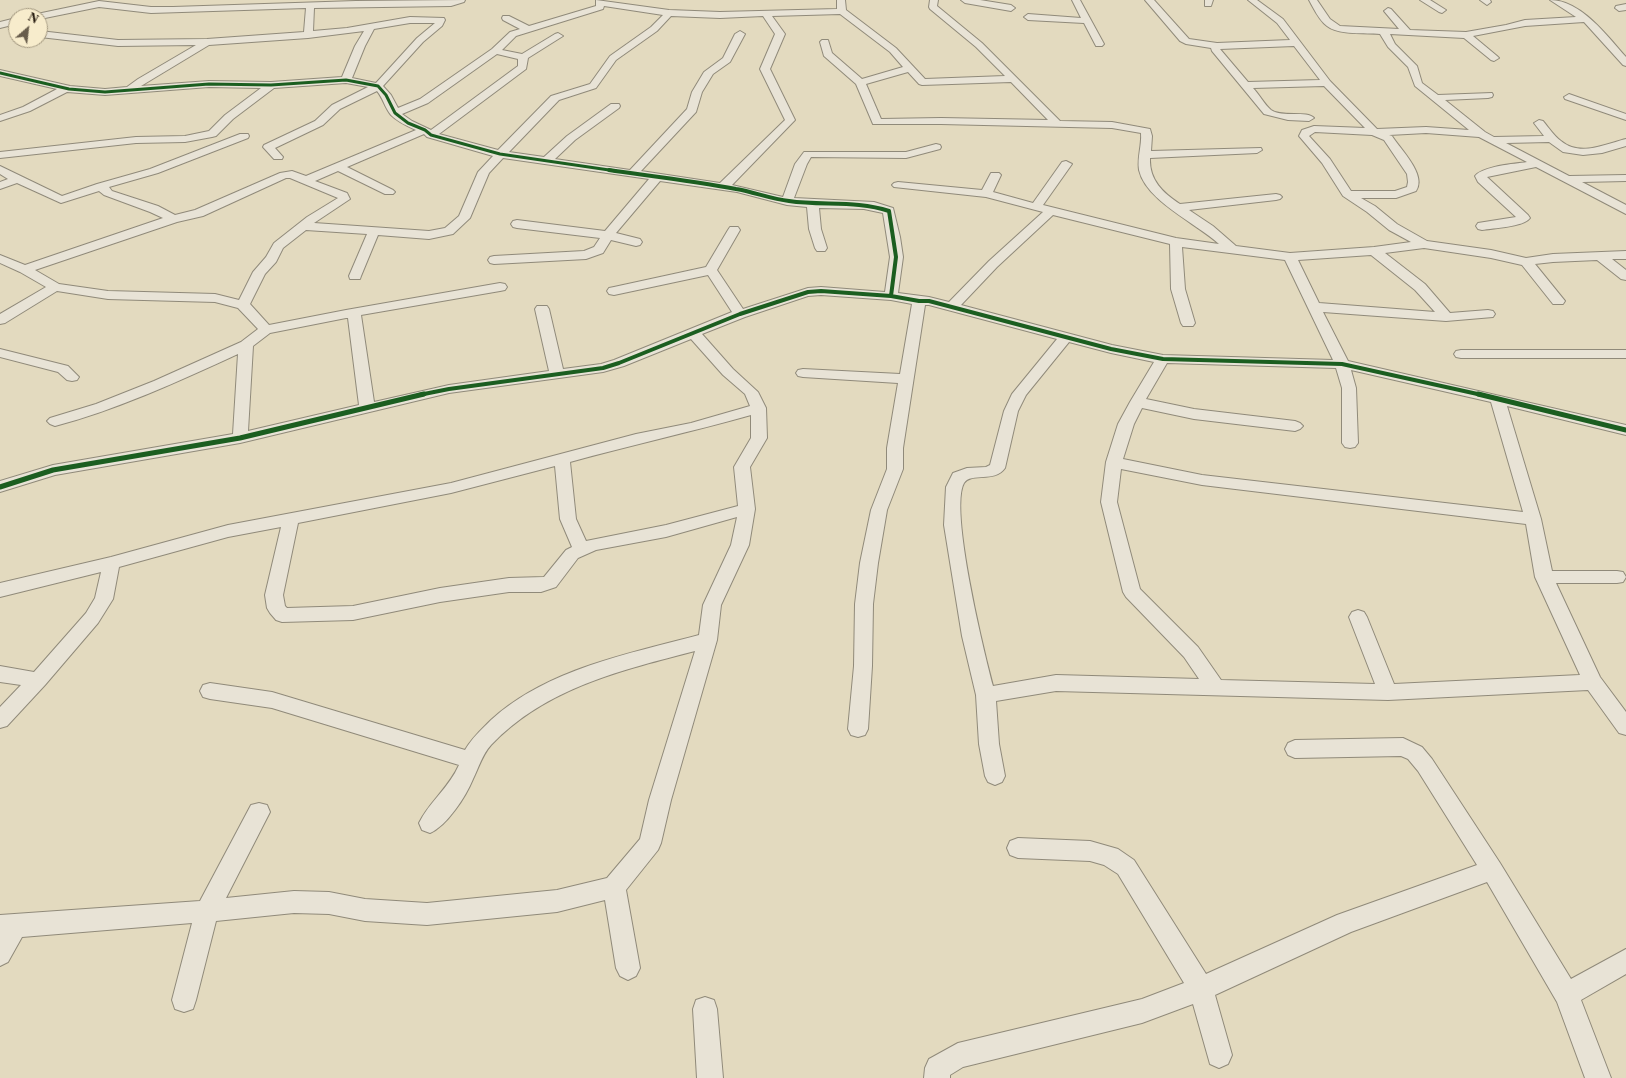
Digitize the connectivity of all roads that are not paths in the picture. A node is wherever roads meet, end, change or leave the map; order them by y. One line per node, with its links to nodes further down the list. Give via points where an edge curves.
1 (117, 0): 15 (street)
2 (160, 0): 17 (street)
3 (461, 0): 14 (street, via 456,3)
4 (841, 0): 21 (street)
5 (934, 0): 51 (street, via 933,7 978,45)
6 (965, 0): 18 (street)
7 (1076, 0): 28 (street)
8 (1149, 0): 42 (street, via 1183,40)
9 (1252, 0): 40 (street, via 1280,21)
10 (1313, 0): 31 (street, via 1324,18 1336,28)
11 (1424, 0): 20 (street)
12 (1554, 0): 27 (street)
13 (600, 1): 19 (street); 30 (street, via 600,7)
14 (355, 2): 16 (street)
15 (103, 5): 17 (street); 23 (street)
16 (310, 6): 17 (street, via 173,10); 35 (street)
17 (143, 8)
18 (1010, 8)
19 (665, 10): 24 (street, via 720,15); 80 (street, via 654,29 613,58 593,86 555,98)
20 (1442, 10)
21 (842, 11): 24 (street); 49 (street, via 893,50)
22 (1388, 11): 32 (street)
23 (48, 14)
24 (766, 14): 98 (street, via 780,34 765,69 790,120)
25 (1028, 17): 28 (street)
26 (506, 18): 30 (street)
27 (1586, 19): 36 (street, via 1525,23); 44 (street)
28 (1087, 21): 41 (street)
29 (370, 28): 35 (street); 52 (street); 57 (street, via 410,20 441,20)
30 (527, 29): 45 (street, via 513,34)
31 (1383, 30): 32 (street); 62 (street, via 1391,45 1412,66 1418,84)
32 (1406, 31): 36 (street)
33 (740, 34): 88 (street, via 727,60 709,72 697,92 692,110)
34 (48, 35): 38 (street, via 118,43)
35 (308, 35): 38 (street)
36 (1466, 35): 47 (street)
37 (558, 36): 46 (street)
38 (207, 42): 59 (street)
39 (825, 42): 53 (street, via 827,54)
40 (1296, 43): 42 (street); 54 (street)
41 (1099, 44)
42 (1216, 46): 55 (street)
43 (1626, 47): 44 (street)
44 (1613, 49): 48 (street)
45 (495, 51): 46 (street); 64 (street, via 424,101)
46 (523, 57): 71 (street, via 523,67)
47 (1494, 58)
48 (1626, 63)
49 (910, 68): 51 (street, via 922,82); 53 (street)
50 (0, 73): 58 (street)
51 (1012, 79): 69 (street)
52 (346, 80): 56 (street); 57 (street)
53 (860, 83): 69 (street, via 877,122)
54 (1327, 83): 55 (street); 70 (street)
55 (1244, 85): 67 (street, via 1268,112 1275,116)
56 (271, 86): 59 (street, via 209,84); 79 (street, via 229,117 212,134 185,139 136,140)
57 (378, 86): 64 (street, via 386,95); 82 (street, via 336,107 319,123 268,147)
58 (66, 88): 59 (street, via 98,92); 66 (street, via 21,113)
59 (130, 90)
60 (1488, 95): 62 (street)
61 (1569, 97): 65 (street)
62 (1436, 98): 72 (street)
63 (615, 106): 83 (street, via 571,138)
64 (395, 114): 71 (street)
65 (1626, 117)
66 (0, 118)
67 (1309, 118)
68 (1539, 123): 74 (street)
69 (1057, 124): 81 (street, via 1112,124 1146,132 1148,142)
70 (1374, 132): 72 (street, via 1426,130); 101 (street, via 1388,138 1413,174 1412,189 1396,195); 101 (street, via 1314,129 1306,132 1304,136 1326,161)
71 (428, 133): 80 (street); 86 (street)
72 (1481, 134): 75 (street)
73 (244, 136): 97 (street, via 154,171)
74 (1553, 139): 75 (street); 76 (street, via 1567,150 1580,152 1599,150)
75 (1493, 140): 85 (street)
76 (1626, 142)
77 (936, 147): 103 (street, via 906,155 808,154 801,164)
78 (1257, 150): 81 (street)
79 (0, 154)
80 (500, 154): 83 (street); 114 (street, via 484,172 464,218 449,231 429,235)
81 (1144, 155): 106 (street, via 1144,170 1148,182)
82 (278, 157)
83 (547, 160): 88 (street)
84 (1066, 164): 105 (street)
85 (1536, 164): 93 (street); 112 (street, via 1485,173 1481,176 1482,180 1524,218)
86 (338, 167): 94 (street, via 307,180); 99 (street)
87 (0, 169): 92 (street)
88 (632, 174): 90 (street)
89 (995, 175): 100 (street)
90 (657, 177): 98 (street); 115 (street)
91 (1626, 178): 93 (street)
92 (17, 179): 96 (street); 97 (street, via 61,200)
93 (1566, 179): 108 (street)
94 (308, 182): 109 (street, via 292,174 284,175 222,203); 111 (street, via 342,195 344,199)
95 (898, 185): 100 (street)
96 (0, 186)
97 (101, 186): 109 (street, via 108,193 154,209)
98 (723, 187): 103 (street)
99 (389, 192)
100 (986, 194): 105 (street)
101 (1347, 194): 118 (street, via 1393,227)
102 (1276, 196): 106 (street)
103 (787, 202): 104 (street)
104 (813, 204): 119 (street, via 815,229); 135 (street, via 864,205 889,211 896,253)
105 (1037, 206): 107 (street)
106 (1177, 208): 120 (street, via 1205,226)
107 (1052, 210): 117 (street); 139 (street, via 993,264)
108 (1626, 210)
109 (173, 219): 128 (street)
110 (517, 224): 115 (street)
111 (303, 226): 114 (street); 138 (street, via 278,246 272,259 259,272)
112 (1482, 226)
113 (734, 230): 129 (street)
114 (374, 231): 130 (street)
115 (608, 235): 116 (street); 126 (street, via 599,250 586,255)
116 (636, 242)
117 (1176, 242): 120 (street); 147 (street, via 1178,289)
118 (1424, 244): 121 (street); 127 (street)
119 (821, 248)
120 (1233, 250): 124 (street)
121 (1374, 251): 124 (street); 145 (street, via 1420,287)
122 (1599, 255): 123 (street); 127 (street); 131 (street)
123 (1626, 255)
124 (1290, 258): 140 (street)
125 (0, 259): 128 (street)
126 (494, 260)
127 (1526, 262): 137 (street)
128 (25, 269): 132 (street)
129 (711, 270): 134 (street); 143 (street)
130 (355, 276)
131 (1626, 276)
132 (55, 287): 138 (street, via 108,295 215,298); 146 (street)
133 (500, 287): 142 (street)
134 (614, 291)
135 (891, 296): 136 (street); 143 (street, via 808,292)
136 (919, 301): 139 (street); 160 (street)
137 (1558, 301)
138 (243, 306): 148 (street)
139 (953, 306): 150 (street)
140 (1315, 307): 145 (street); 156 (street)
141 (542, 309): 158 (street)
142 (354, 313): 148 (street); 163 (street)
143 (740, 314): 149 (street)
144 (1488, 314): 145 (street)
145 (1446, 317)
146 (0, 320)
147 (1188, 323)
148 (266, 330): 151 (street)
149 (693, 333): 158 (street, via 619,364); 164 (street, via 728,372 751,392)
150 (1066, 337): 155 (street); 189 (street, via 1019,394 1011,411 997,468 989,472 967,473 959,477 954,487 952,525 971,636)
151 (246, 345): 165 (street, via 159,384 101,407); 168 (street)
152 (0, 353): 159 (street, via 63,369)
153 (1461, 354): 154 (street)
154 (1626, 354)
155 (1163, 359): 156 (street); 162 (street)
156 (1342, 364): 161 (street); 169 (street, via 1349,388)
157 (803, 373): 160 (street)
158 (557, 375): 163 (street, via 449,389)
159 (72, 376)
160 (906, 379): 192 (street, via 895,448 895,469 879,510 869,563 864,604)
161 (1498, 399): 167 (street); 175 (street)
162 (1137, 402): 166 (street, via 1194,414); 171 (street, via 1126,424)
163 (367, 408): 168 (street)
164 (758, 408): 170 (street, via 693,427); 173 (street, via 759,438 742,467)
165 (56, 421)
166 (1295, 426)
167 (1626, 430)
168 (240, 438): 172 (street, via 53,470)
169 (1350, 443)
170 (562, 458): 174 (street, via 451,488); 176 (street, via 568,518)
171 (1114, 462): 175 (street, via 1202,480); 186 (street, via 1109,502 1132,592 1191,652)
172 (0, 487)
173 (747, 509): 176 (street, via 666,531); 182 (street, via 740,545 712,605)
174 (291, 519): 176 (street, via 274,595 276,608 282,615 353,613 440,595 502,586 541,585 550,582 572,554); 177 (street, via 228,531)
175 (1533, 519): 178 (street)
176 (581, 549)
177 (111, 564): 180 (street); 184 (street, via 104,600 92,618)
178 (1544, 577): 179 (street); 185 (street)
179 (1617, 577)
180 (0, 590)
181 (1358, 617): 188 (street)
182 (708, 640): 194 (street, via 613,665 554,688 518,709 484,740); 200 (street, via 650,842)
183 (0, 674): 184 (street)
184 (38, 680): 190 (street)
185 (1593, 682): 188 (street); 191 (street)
186 (1216, 688): 188 (street); 189 (street, via 1056,683)
187 (210, 691): 194 (street, via 272,700)
188 (1388, 692)
189 (986, 695): 195 (street)
190 (0, 720)
191 (1626, 727)
192 (858, 729)
193 (1296, 749): 199 (street, via 1403,747 1415,753)
194 (469, 760): 197 (street, via 463,780)
195 (995, 776)
196 (259, 812): 201 (street)
197 (430, 823)
198 (1018, 848): 206 (street, via 1090,850 1110,856 1126,867)
199 (1492, 870): 206 (street, via 1345,923); 207 (street)
200 (614, 887): 201 (street, via 557,901 427,914 364,910 328,903 294,902); 205 (street)
201 (207, 912): 202 (street); 208 (street)
202 (8, 926): 203 (street)
203 (0, 954)
204 (1626, 961): 207 (street)
205 (628, 968)
206 (1201, 989): 210 (street); 212 (street, via 1142,1012 958,1056 938,1068)
207 (1567, 995): 213 (street)
208 (184, 1000)
209 (705, 1009): 211 (street)
210 (1219, 1055)
211 (710, 1078)
212 (937, 1078)
213 (1598, 1078)

